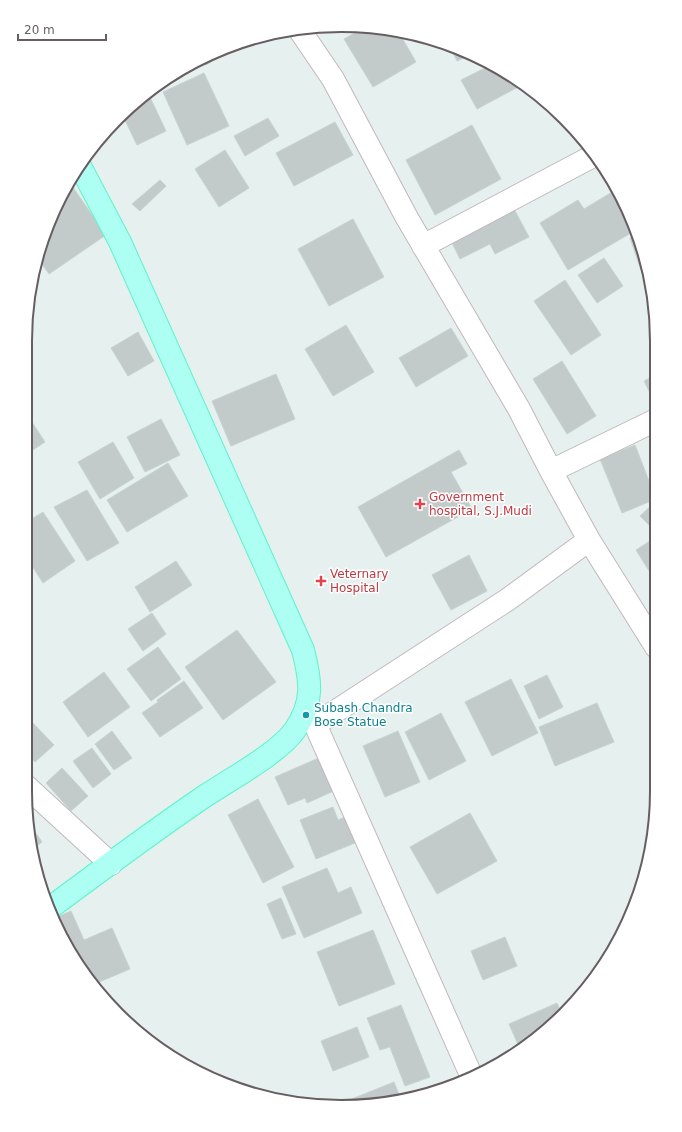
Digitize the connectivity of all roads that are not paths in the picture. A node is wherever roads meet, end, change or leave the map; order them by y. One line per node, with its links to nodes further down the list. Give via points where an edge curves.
1 (303, 35): 4 (street, via 333,79)
2 (590, 158): 4 (street)
3 (83, 171): 9 (main road, via 120,242 303,650 310,678)
4 (423, 246): 6 (street, via 519,409)
5 (650, 423): 6 (street)
6 (551, 471): 7 (street)
7 (589, 540): 8 (street); 9 (street, via 507,600)
8 (650, 637)
9 (312, 715): 11 (main road, via 273,751); 13 (street)
10 (32, 791): 11 (street)
11 (111, 864): 12 (main road)
12 (54, 905)
13 (469, 1072)

